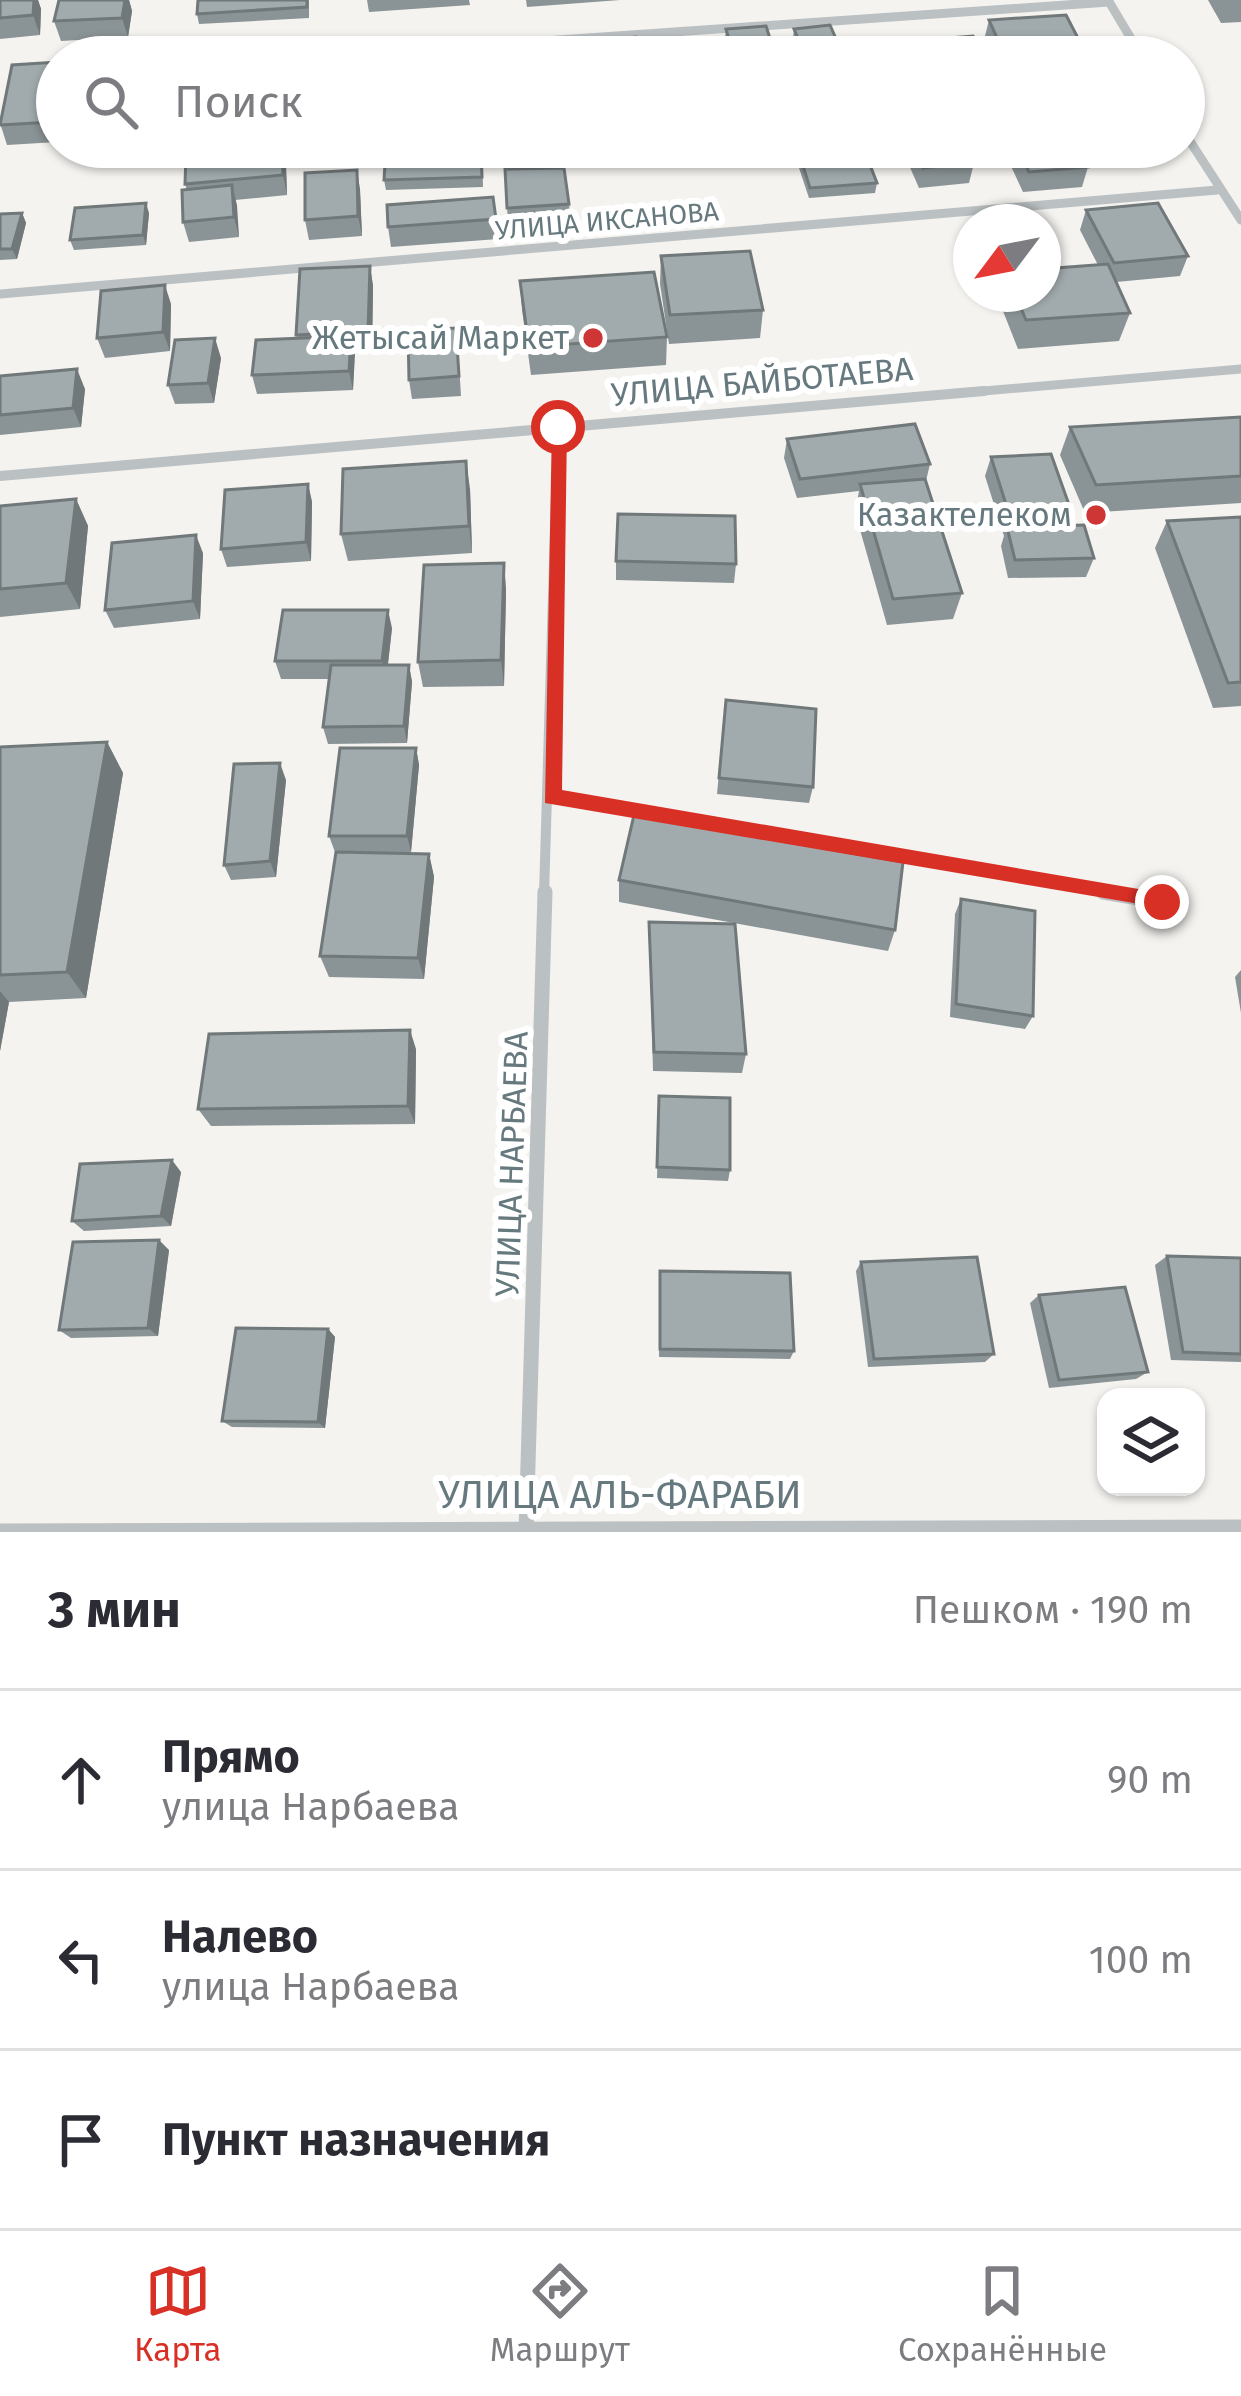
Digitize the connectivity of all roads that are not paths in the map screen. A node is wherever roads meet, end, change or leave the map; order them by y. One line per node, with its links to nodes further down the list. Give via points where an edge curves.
1 (1109, 1): 2 (street); 3 (street)
2 (610, 36)
3 (1130, 36)
4 (1204, 168): 5 (street)
5 (1217, 190): 6 (street); 7 (street, УЛИЦА ИКСАНОВА)
6 (1241, 220)
7 (0, 294)
8 (1241, 369): 9 (street, УЛИЦА БАЙБОТАЕВА)
9 (558, 427): 10 (street, УЛИЦА БАЙБОТАЕВА); 11 (street, УЛИЦА НАРБАЕВА)
10 (0, 476)
11 (552, 797): 12 (street); 14 (street, УЛИЦА НАРБАЕВА)
12 (1162, 902)
13 (1241, 1526): 14 (street, УЛИЦА АЛЬ-ФАРАБИ)
14 (526, 1530): 15 (street, УЛИЦА АЛЬ-ФАРАБИ)
15 (0, 1531)

